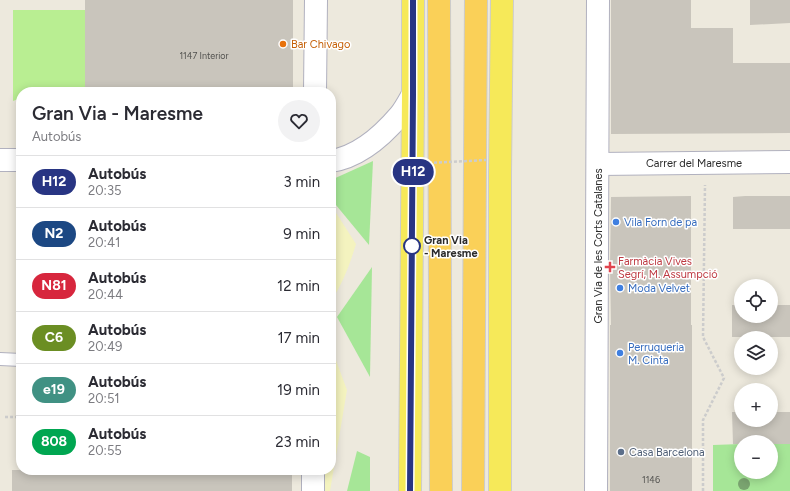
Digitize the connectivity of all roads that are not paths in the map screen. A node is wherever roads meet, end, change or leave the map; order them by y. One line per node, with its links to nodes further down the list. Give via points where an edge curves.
1 (316, 0): 7 (street)
2 (413, 0): 8 (main road)
3 (439, 0): 19 (highway)
4 (476, 0): 20 (highway)
5 (502, 0): 21 (main road)
6 (598, 0): 13 (street, Gran Via de les Corts Catalanes)
7 (315, 87)
8 (413, 94): 11 (street, via 400,114 374,141 349,156); 18 (main road)
9 (0, 160): 10 (street)
10 (16, 160)
11 (336, 160)
12 (790, 162): 13 (street, Carrer del Maresme)
13 (598, 164): 22 (street, Gran Via de les Corts Catalanes)
14 (0, 359): 15 (lane)
15 (16, 360)
16 (314, 475): 17 (street)
17 (313, 491)
18 (410, 491)
19 (441, 491)
20 (474, 491)
21 (500, 491)
22 (596, 491)

